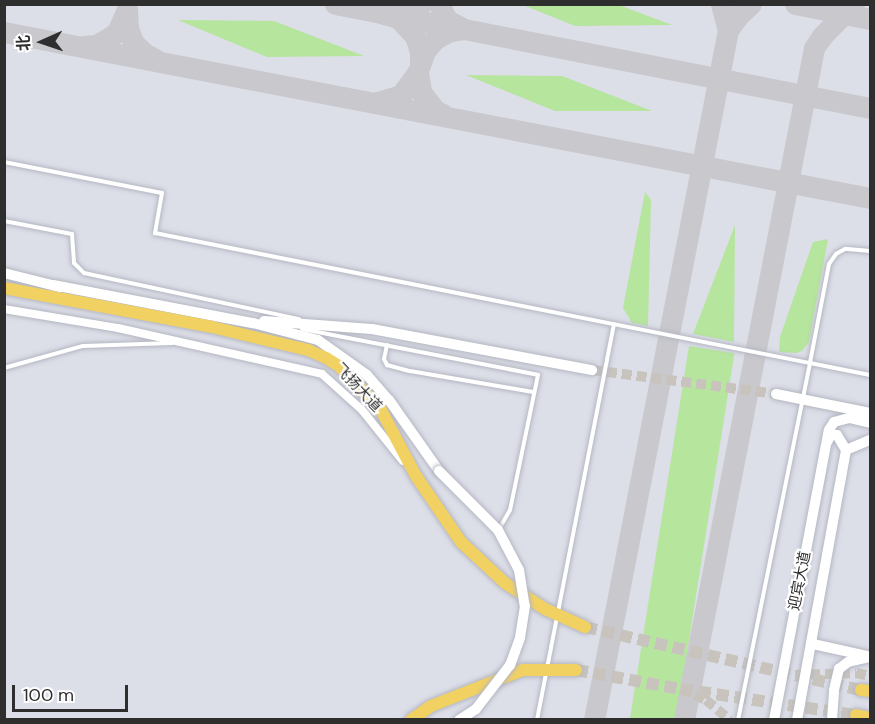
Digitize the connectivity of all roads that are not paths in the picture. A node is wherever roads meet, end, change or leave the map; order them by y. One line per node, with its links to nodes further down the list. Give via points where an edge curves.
1 (4, 162): 12 (lane, via 162,193 155,233)
2 (4, 221): 11 (lane, via 72,234 74,263 84,273)
3 (870, 251): 15 (lane, via 845,249 829,264)
4 (4, 273): 5 (main road)
5 (53, 285): 8 (main road); 9 (main road)
6 (4, 288): 8 (main road, 飞扬大道)
7 (4, 309): 13 (street)
8 (170, 317): 26 (main road, 飞扬大道, via 308,350 339,366 381,410)
9 (241, 321): 10 (main road); 27 (main road, bridge, via 318,340 345,357 367,375 440,471)
10 (273, 321): 11 (main road); 14 (lane)
11 (324, 324): 17 (main road, via 372,329)
12 (614, 324): 15 (lane); 38 (lane)
13 (191, 343): 16 (lane, via 83,346); 26 (street, via 322,374 362,410)
14 (387, 345): 19 (lane, via 387,365); 19 (lane, via 538,375)
15 (810, 363): 18 (lane); 39 (lane)
16 (4, 368)
17 (592, 370)
18 (870, 375)
19 (533, 392): 27 (lane, via 509,516)
20 (776, 394): 21 (main road)
21 (870, 413)
22 (870, 423): 24 (main road, via 849,418 834,422)
23 (870, 440): 25 (main road)
24 (827, 442): 25 (main road, via 831,435 837,435); 40 (main road, 迎宾大道)
25 (846, 450): 29 (main road, 迎宾大道)
26 (416, 476): 28 (main road, 飞扬大道, via 461,542 505,583 544,609)
27 (498, 530): 32 (main road, bridge, via 519,570 525,606 520,638 510,665)
28 (585, 627)
29 (813, 644): 30 (main road); 41 (main road, 迎宾大道)
30 (870, 657): 42 (main road, via 848,662 839,669)
31 (576, 670): 35 (main road, via 523,670 431,706)
32 (476, 710): 36 (main road, bridge); 37 (lane, bridge)
33 (856, 715): 34 (main road)
34 (870, 718)
35 (411, 720)
36 (459, 720)
37 (466, 720)
38 (537, 720)
39 (738, 720)
40 (774, 720)
41 (797, 720)
42 (832, 720)

